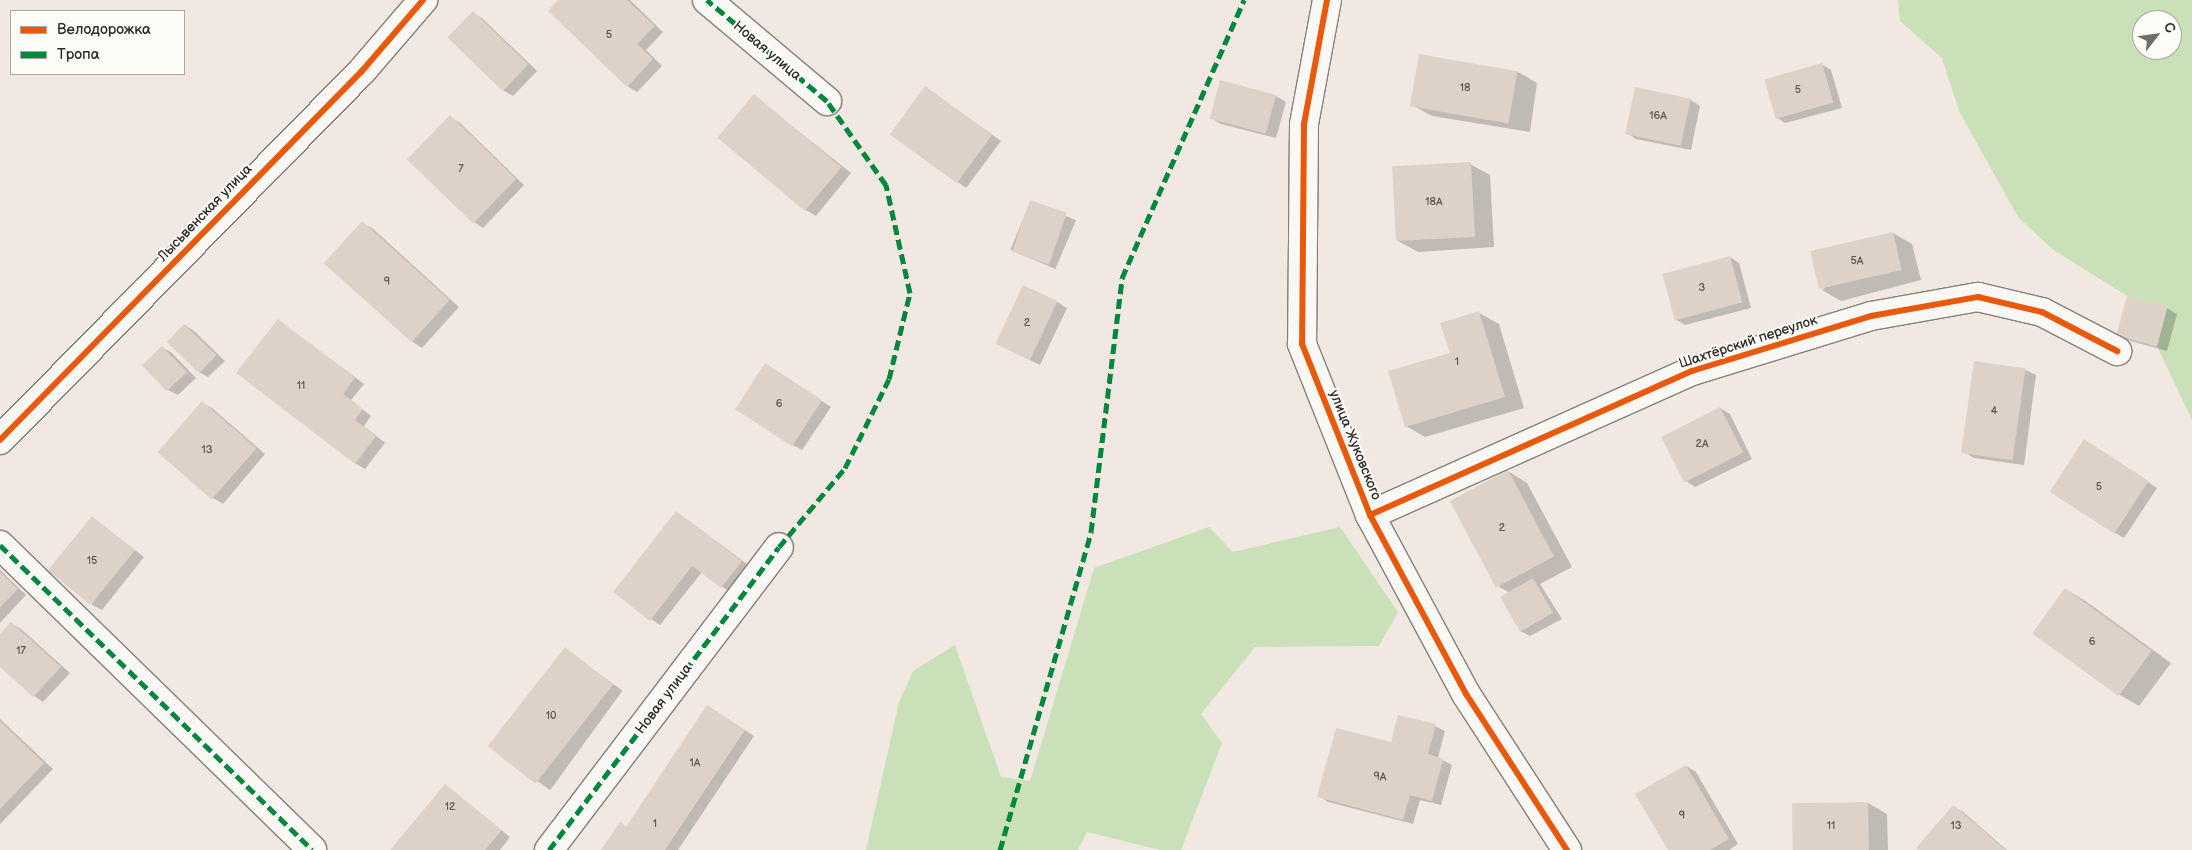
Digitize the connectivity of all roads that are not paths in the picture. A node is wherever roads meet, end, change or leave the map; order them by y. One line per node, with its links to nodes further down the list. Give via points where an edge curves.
1 (423, 0): 6 (street, Лысьвенская улица, via 362,71)
2 (707, 0): 4 (street, Новая улица)
3 (1327, 0): 7 (street, улица Жуковского, via 1304,124 1302,344)
4 (826, 101)
5 (2117, 351): 7 (street, Шахтёрский переулок, via 2042,312 1978,297 1871,316 1692,372)
6 (0, 440)
7 (1370, 516): 12 (street, улица Жуковского, via 1466,694)
8 (0, 545): 10 (street)
9 (779, 547): 11 (street, Новая улица)
10 (312, 850)
11 (549, 850)
12 (1567, 850)

